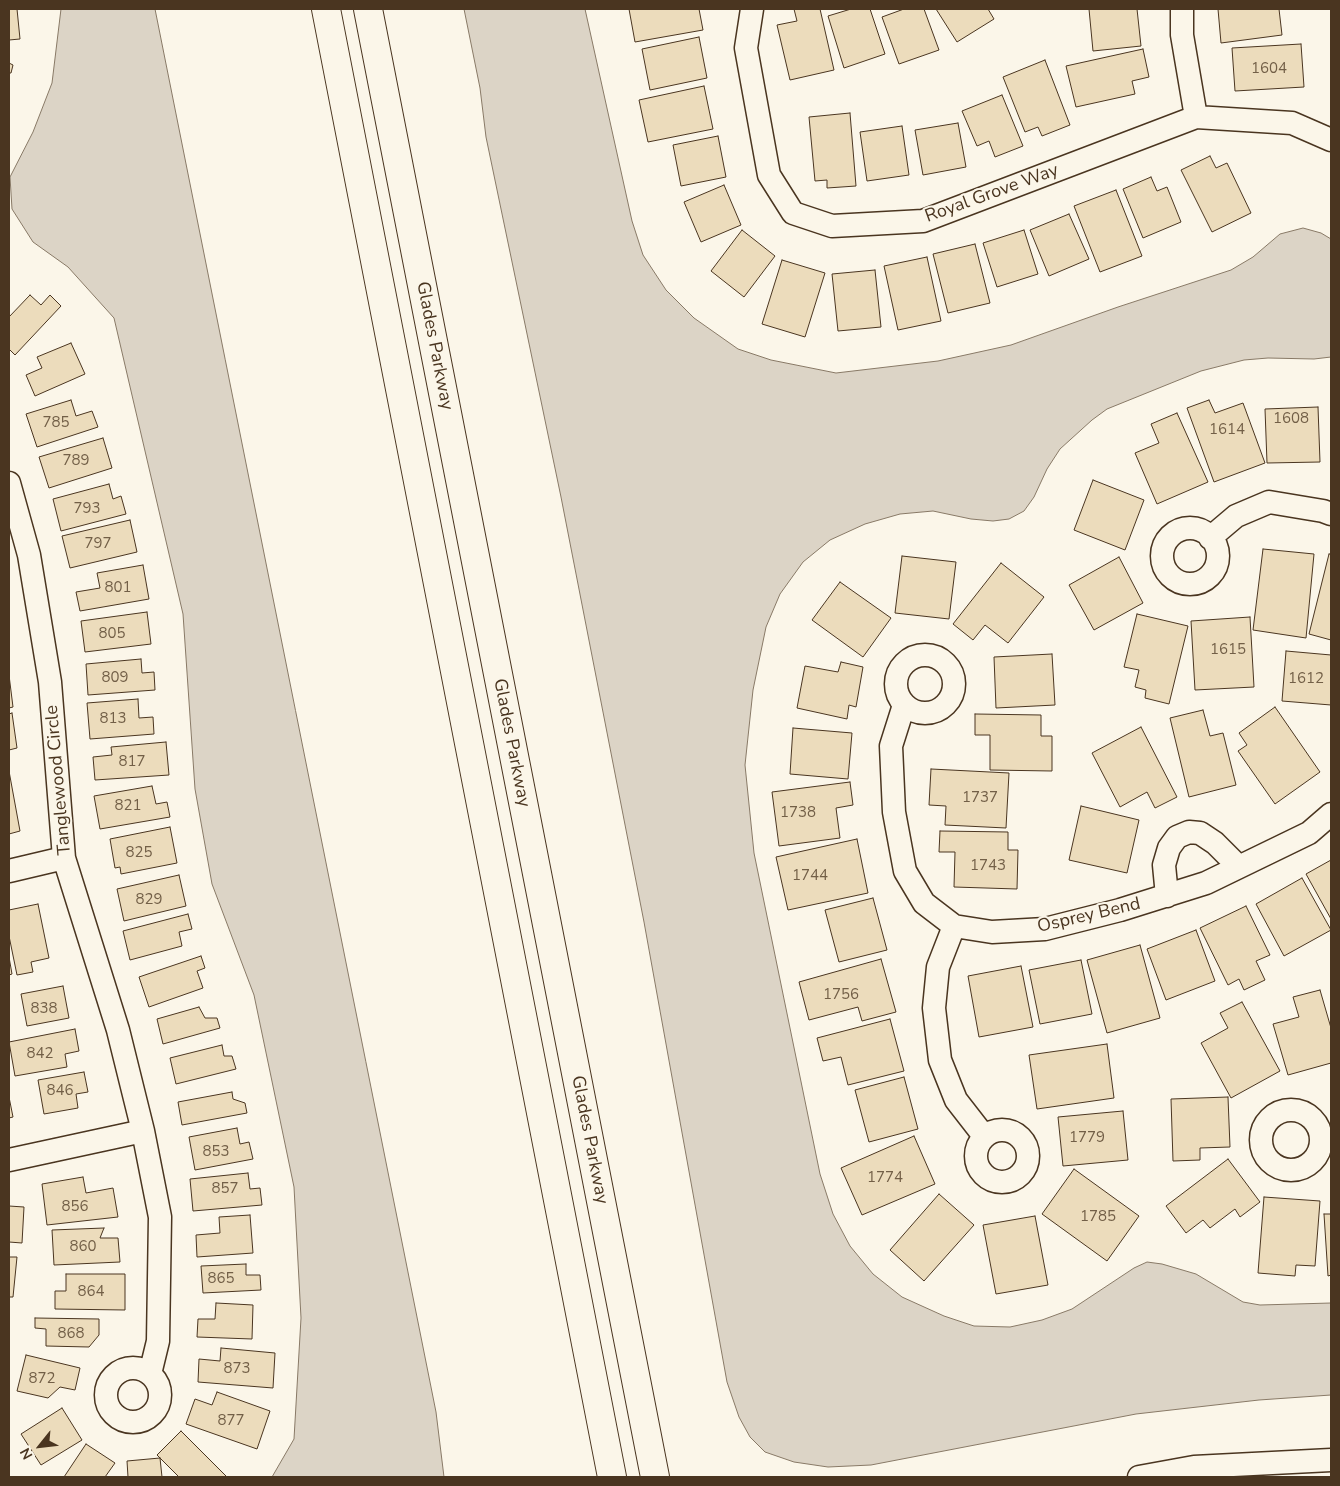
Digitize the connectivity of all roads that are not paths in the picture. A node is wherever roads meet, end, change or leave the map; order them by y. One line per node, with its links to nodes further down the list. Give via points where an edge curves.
1 (326, 9): 22 (main road)
2 (368, 9): 23 (main road, Glades Parkway)
3 (750, 9): 5 (street, Royal Grove Way, via 746,48 770,176 793,213 832,226 923,221)
4 (1182, 9): 5 (street, via 1182,35)
5 (1196, 117): 6 (street, Royal Grove Way, via 1292,123)
6 (1331, 140)
7 (9, 483): 12 (street, Tanglewood Circle, via 29,555 50,682)
8 (1331, 514): 9 (street, via 1269,502 1236,516)
9 (1210, 538)
10 (904, 705): 16 (street, Osprey Bend, via 891,746 894,812 905,871 924,903)
11 (1331, 814): 13 (street, Osprey Bend, via 1309,833)
12 (64, 858): 14 (street); 17 (street, Tanglewood Circle, via 118,1030)
13 (1240, 867): 15 (street, Osprey Bend); 15 (street, via 1215,843 1200,833 1189,832 1177,838 1169,848 1164,865)
14 (9, 871)
15 (1167, 896): 16 (street, Osprey Bend, via 1045,929 992,932)
16 (954, 926): 18 (street, via 938,967 934,1008 940,1060 956,1100)
17 (143, 1131): 19 (street); 20 (street, Tanglewood Circle, via 160,1217 158,1341)
18 (984, 1136)
19 (9, 1160)
20 (150, 1374)
21 (1331, 1460): 24 (street, via 1194,1467)
22 (612, 1477)
23 (655, 1477)
24 (1139, 1477)

